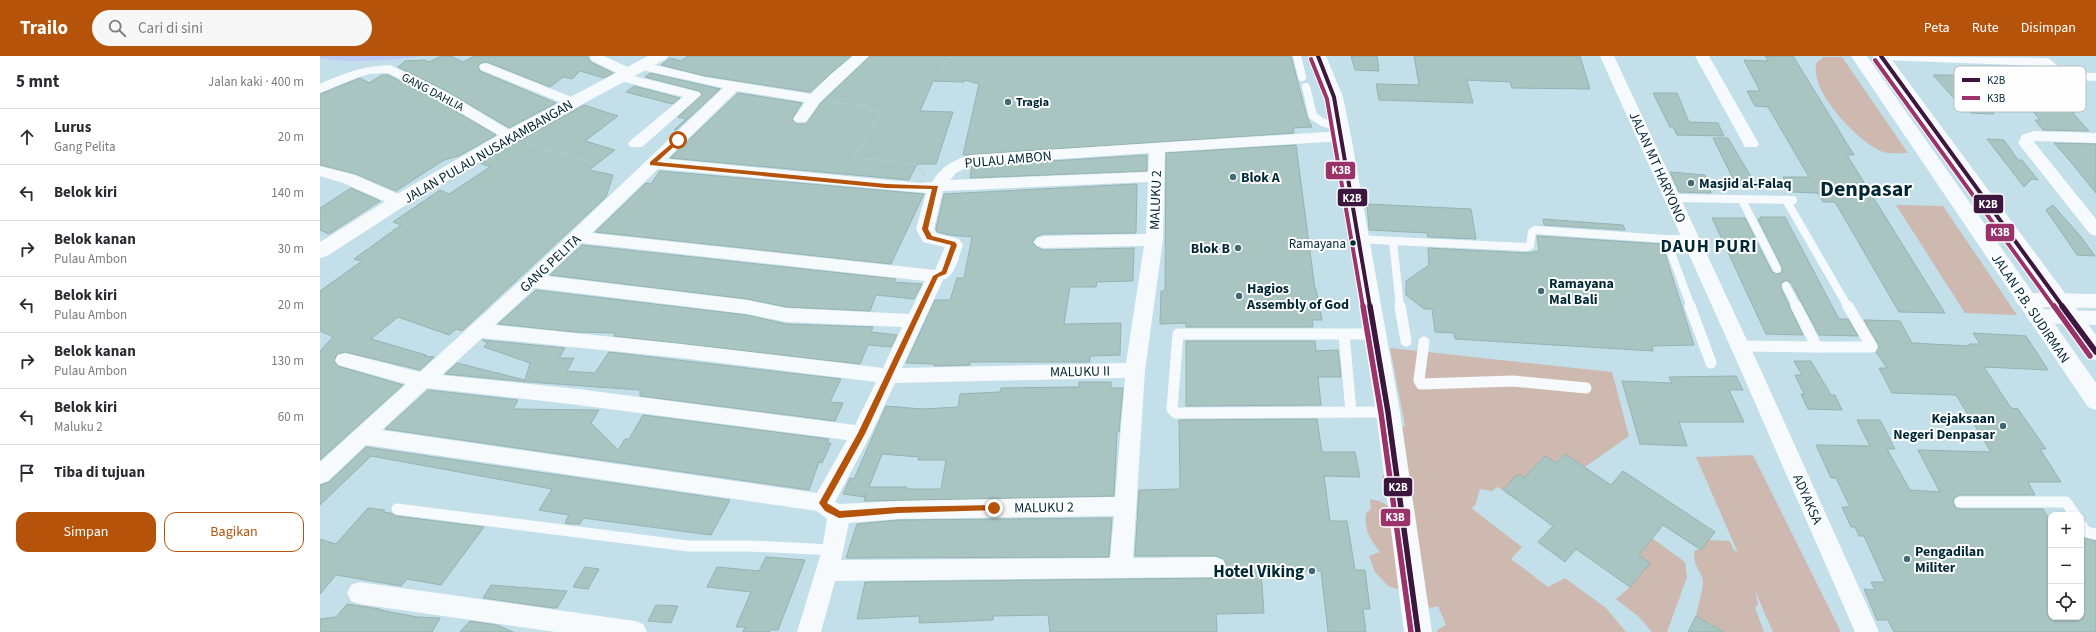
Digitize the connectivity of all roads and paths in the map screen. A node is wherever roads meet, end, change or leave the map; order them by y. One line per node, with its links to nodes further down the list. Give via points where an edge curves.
1 (660, 56): 13 (main road, JALAN PULAU NUSAKAMBANGAN)
2 (862, 56): 21 (street, via 836,77)
3 (950, 56): 14 (path)
4 (1297, 56): 15 (lane)
5 (1318, 56): 24 (main road, via 1334,97)
6 (1606, 56): 35 (street, JALAN MT HARYONO)
7 (1702, 56): 28 (street)
8 (1858, 56): 55 (main road, JALAN P.B. SUDIRMAN, via 1956,196)
9 (1882, 56): 11 (street); 53 (main road, JALAN P.B. SUDIRMAN)
10 (597, 58): 13 (street)
11 (2043, 59)
12 (486, 67): 22 (street)
13 (631, 72): 18 (street); 22 (main road, JALAN PULAU NUSAKAMBANGAN); 27 (street, via 694,95)
14 (937, 76)
15 (1302, 77)
16 (2086, 77): 17 (street)
17 (2096, 77)
18 (734, 86): 21 (street); 31 (street, GANG PELITA)
19 (1306, 87): 24 (lane, via 1313,117 1317,122)
20 (320, 89): 25 (street, GANG DAHLIA, via 351,75 369,70 390,69 439,94)
21 (814, 100): 23 (street); 34 (path, via 868,106 868,109 881,112 853,160 881,159 917,164 925,176)
22 (572, 102): 25 (main road, JALAN PULAU NUSAKAMBANGAN)
23 (801, 119)
24 (1341, 132): 29 (street, PULAU AMBON); 42 (main road)
25 (510, 136): 30 (path); 37 (main road, JALAN PULAU NUSAKAMBANGAN)
26 (2096, 138): 38 (street, via 2027,138 2026,143)
27 (636, 144)
28 (1751, 144)
29 (1157, 148): 33 (street, MALUKU 2); 34 (street, PULAU AMBON, via 961,161)
30 (591, 163)
31 (652, 163): 34 (street); 41 (street, GANG PELITA)
32 (320, 171): 37 (street, via 349,179)
33 (1156, 178): 34 (street, via 960,184); 45 (street, MALUKU 2)
34 (928, 188): 50 (street, PULAU AMBON, via 926,234 929,238 954,245 944,273)
35 (1672, 198): 36 (lane); 44 (street, JALAN MT HARYONO)
36 (1742, 200): 49 (lane); 65 (lane, via 1791,200 1872,347)
37 (399, 202): 48 (main road, JALAN PULAU NUSAKAMBANGAN)
38 (2079, 209): 39 (street); 40 (street)
39 (2096, 209)
40 (2096, 230)
41 (576, 237): 50 (street); 51 (street, GANG PELITA)
42 (1359, 239): 46 (lane); 61 (main road)
43 (1666, 239): 44 (lane); 46 (lane, via 1535,230 1532,232 1530,246 1527,247); 68 (lane)
44 (1690, 239): 64 (street, JALAN MT HARYONO)
45 (1154, 240): 47 (street); 70 (street, MALUKU 2)
46 (1393, 241): 62 (lane)
47 (1043, 242)
48 (320, 251)
49 (1777, 269)
50 (936, 276): 58 (street, PULAU AMBON)
51 (531, 281): 58 (street, via 747,307 786,315); 59 (street, GANG PELITA)
52 (1786, 286): 65 (lane)
53 (2058, 300): 54 (street); 55 (street); 56 (main road, JALAN P.B. SUDIRMAN)
54 (2096, 301)
55 (2030, 308): 56 (street); 74 (main road, JALAN P.B. SUDIRMAN)
56 (2071, 318): 57 (street); 66 (main road, JALAN P.B. SUDIRMAN)
57 (2096, 318)
58 (914, 321): 71 (street, PULAU AMBON)
59 (476, 330): 71 (street, MALUKU II); 72 (street, GANG PELITA)
60 (1344, 334): 61 (lane); 75 (lane); 75 (lane, via 1178,334 1172,409 1176,413)
61 (1375, 334): 76 (main road)
62 (1406, 341)
63 (1424, 342): 73 (lane, via 1419,380 1421,384 1513,381)
64 (1740, 346): 65 (lane); 69 (street, JALAN MT HARYONO)
65 (1817, 347)
66 (2096, 352)
67 (345, 360): 72 (street)
68 (1711, 363)
69 (1749, 366): 95 (street, ADYAKSA)
70 (1135, 370): 71 (street, MALUKU II); 81 (street)
71 (888, 376): 77 (street, PULAU AMBON)
72 (422, 380): 77 (street, via 578,397); 78 (street, GANG PELITA)
73 (1586, 388)
74 (2096, 401)
75 (1351, 412): 76 (lane)
76 (1388, 412): 94 (main road)
77 (861, 434): 83 (street, PULAU AMBON)
78 (362, 436): 79 (street, GANG PELITA); 83 (street, MALUKU 2)
79 (320, 475)
80 (1960, 502): 84 (lane, via 2066,502)
81 (1126, 506): 83 (street, MALUKU 2); 89 (street)
82 (397, 509): 87 (lane, via 688,546)
83 (831, 509): 87 (street, PULAU AMBON)
84 (2073, 512)
85 (2084, 529): 86 (lane)
86 (2096, 534)
87 (833, 550): 90 (street, PULAU AMBON)
88 (1215, 567): 89 (street)
89 (1121, 569): 90 (street)
90 (826, 572): 93 (street, PULAU AMBON)
91 (360, 593): 92 (street)
92 (635, 632)
93 (809, 632)
94 (1418, 632)
95 (1867, 632)

